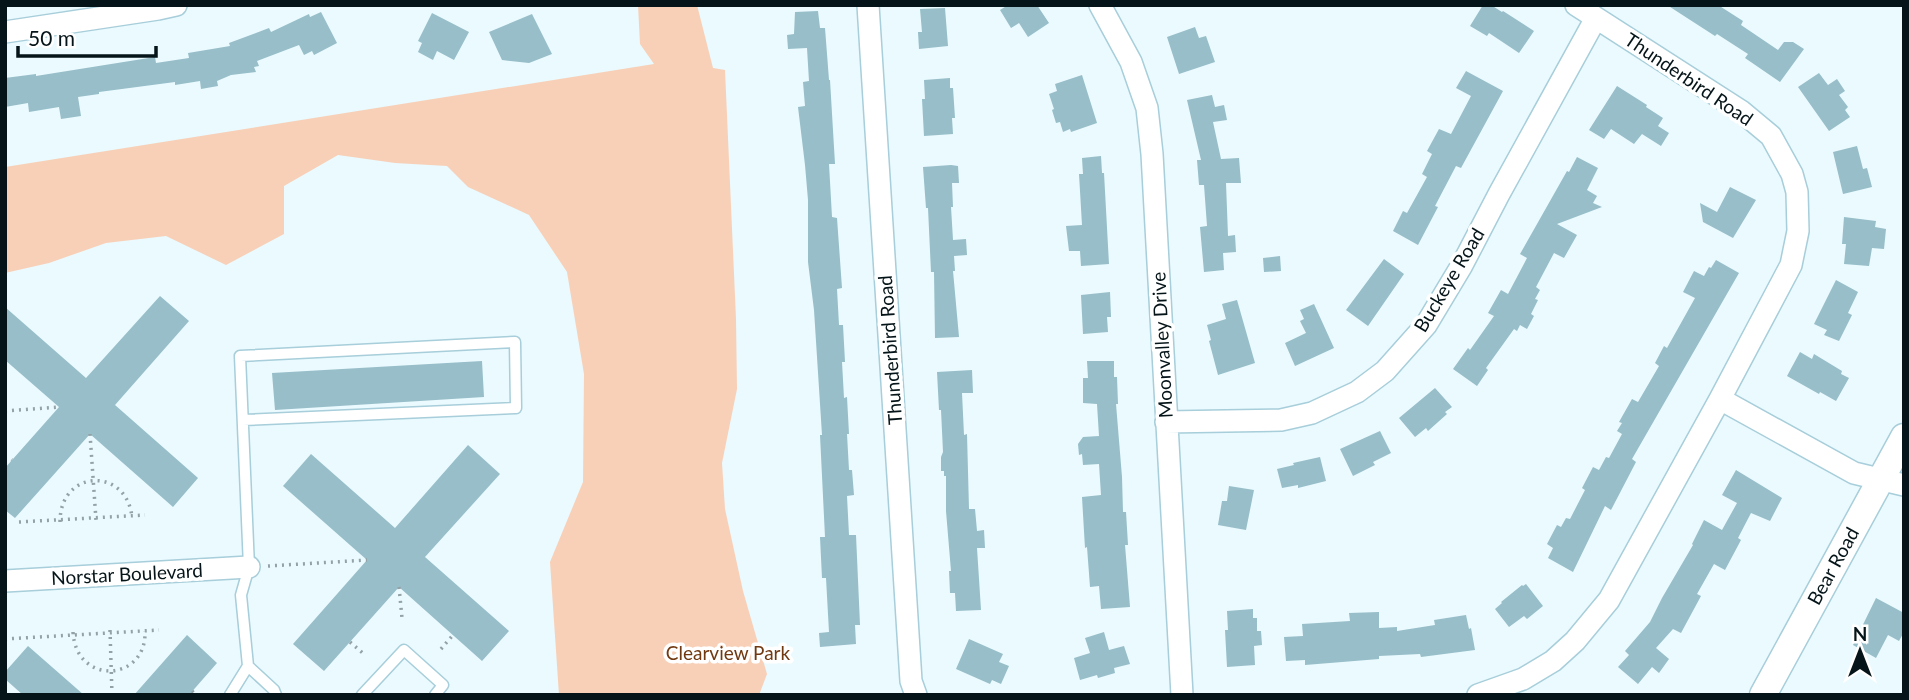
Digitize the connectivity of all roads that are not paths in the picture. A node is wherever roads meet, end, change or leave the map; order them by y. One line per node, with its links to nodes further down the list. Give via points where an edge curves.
1 (176, 5): 6 (street)
2 (867, 5): 19 (street, Thunderbird Road, via 911,681)
3 (1100, 5): 9 (street, Moonvalley Drive, via 1131,61 1147,108)
4 (1576, 5): 5 (street, Thunderbird Road)
5 (1596, 18): 7 (street, Thunderbird Road, via 1741,111 1771,136 1792,174 1798,231 1791,265); 9 (street, Buckeye Road, via 1462,265 1426,325 1385,371 1357,392 1281,420)
6 (5, 32)
7 (1720, 399): 11 (street, via 1854,472); 21 (street, Thunderbird Road, via 1609,600 1553,661 1523,679)
8 (243, 420): 8 (lane, via 516,408 514,342 240,356); 12 (lane)
9 (1166, 422): 20 (street, Moonvalley Drive)
10 (1904, 437): 11 (street, Bear Road)
11 (1892, 482): 22 (street, Bear Road)
12 (249, 567): 13 (street, Norstar Boulevard); 14 (lane, via 241,595)
13 (5, 581)
14 (248, 666): 15 (lane); 16 (lane)
15 (230, 695)
16 (276, 695)
17 (362, 695): 18 (lane, via 404,650 443,685)
18 (435, 695)
19 (916, 695)
20 (1182, 695)
21 (1478, 695)
22 (1763, 695)

